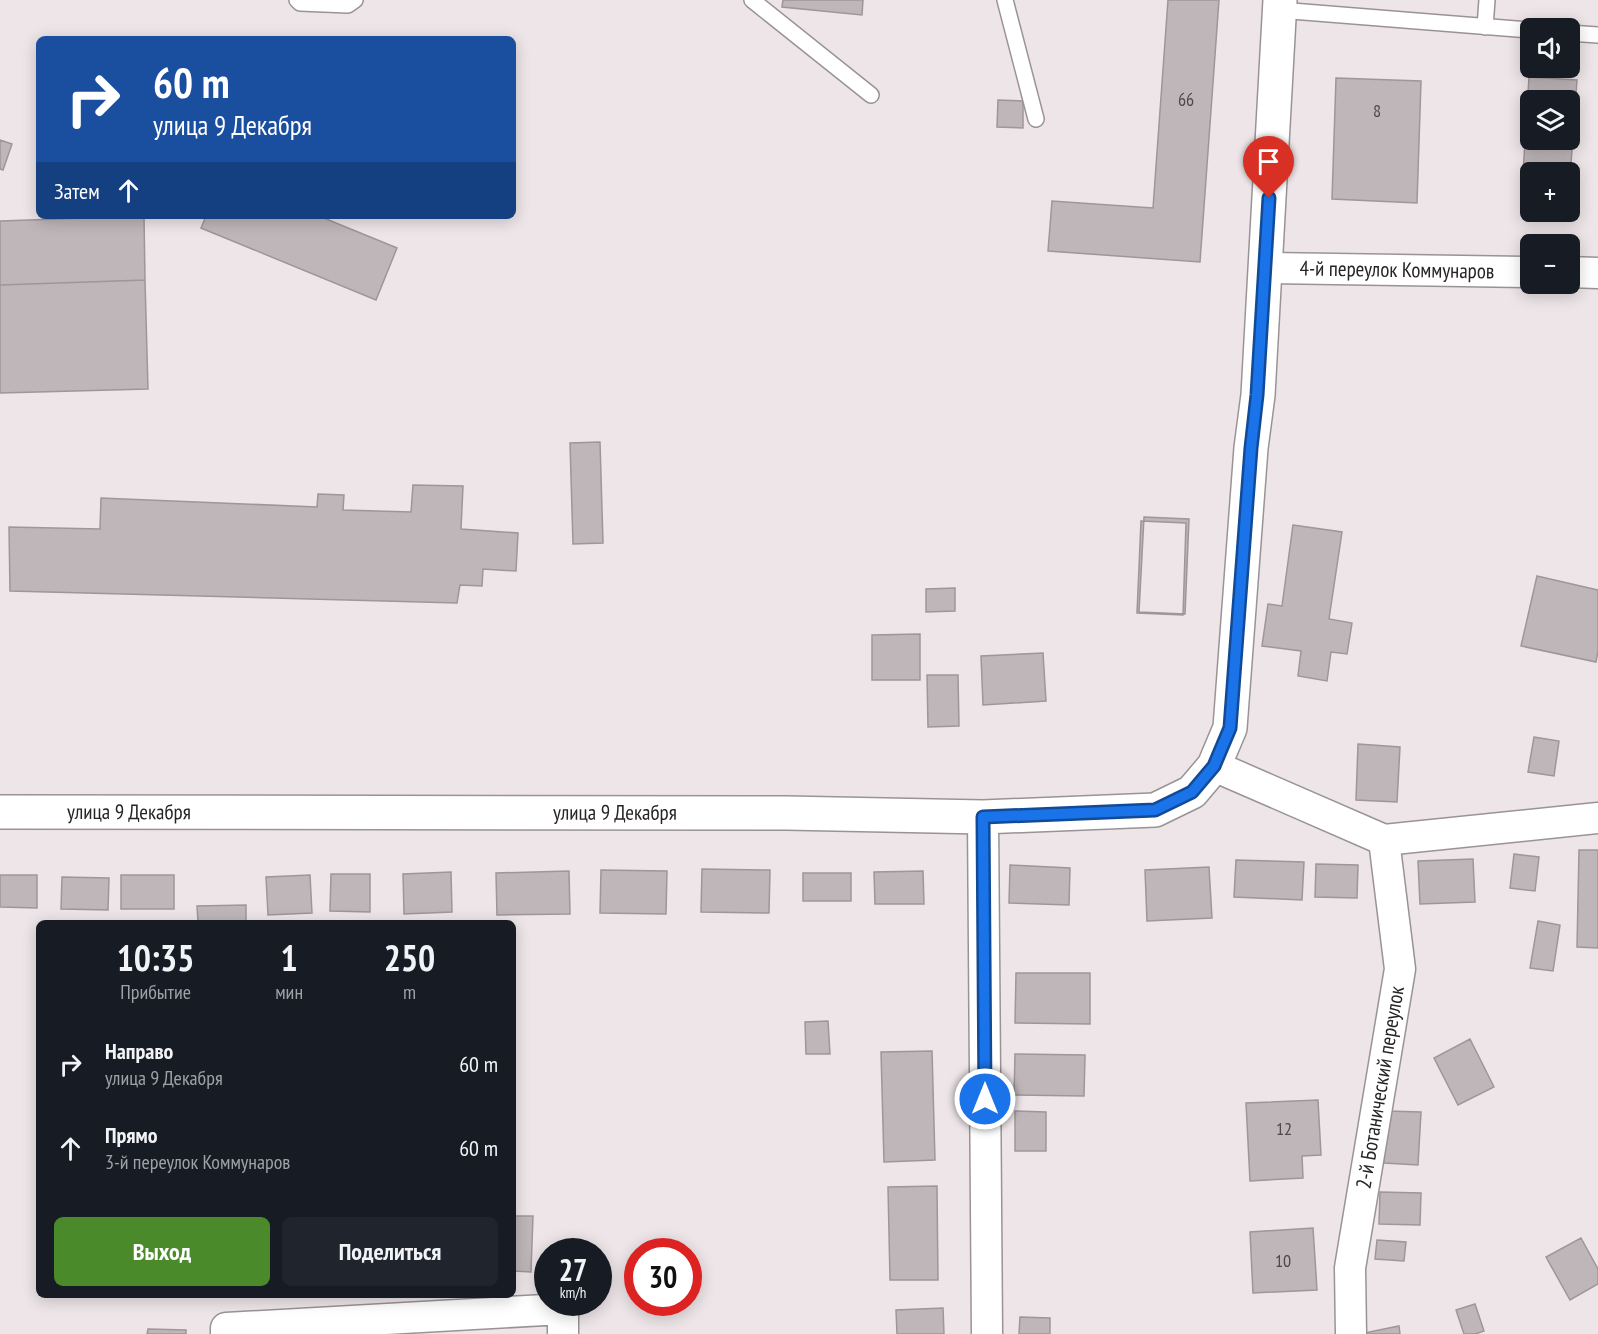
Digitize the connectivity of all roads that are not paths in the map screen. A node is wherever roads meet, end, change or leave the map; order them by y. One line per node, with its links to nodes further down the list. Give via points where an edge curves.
1 (297, 0): 2 (lane, via 348,5)
2 (356, 0)
3 (752, 0): 11 (lane)
4 (1005, 0): 12 (lane)
5 (1487, 0): 7 (lane)
6 (1280, 5): 7 (lane); 13 (street, улица 9 Декабря)
7 (1485, 27): 8 (lane)
8 (1520, 29)
9 (1580, 33): 10 (lane)
10 (1598, 34)
11 (871, 95)
12 (1036, 119)
13 (1265, 268): 14 (street, 4-й переулок Коммунаров); 17 (street, улица 9 Декабря, via 1230,728)
14 (1520, 272)
15 (1580, 272): 16 (street)
16 (1598, 273)
17 (1214, 766): 19 (street, улица 9 Декабря, via 1192,792 1155,810); 21 (street)
18 (0, 812): 19 (street, улица 9 Декабря)
19 (983, 817): 24 (street)
20 (1598, 818): 21 (street)
21 (1384, 840): 25 (street, 2-й Ботанический переулок, via 1400,969 1350,1268)
22 (226, 1334): 23 (street, via 226,1328 563,1309)
23 (563, 1334)
24 (987, 1334)
25 (1351, 1334)

